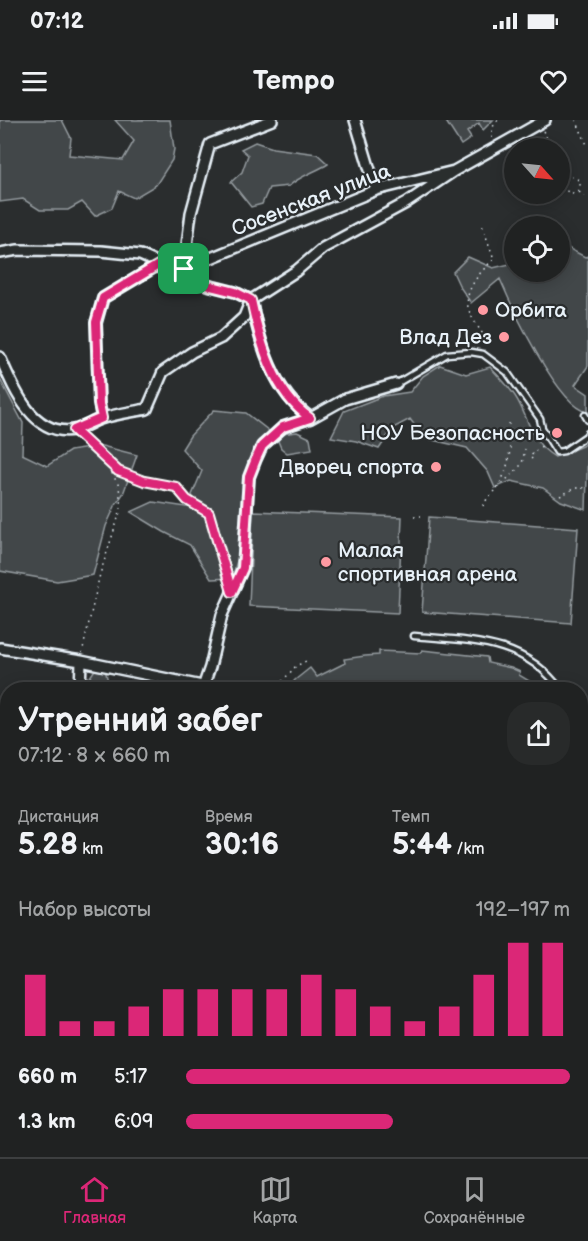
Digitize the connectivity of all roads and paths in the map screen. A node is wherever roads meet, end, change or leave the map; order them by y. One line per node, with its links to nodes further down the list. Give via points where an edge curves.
1 (272, 120): 18 (street, via 210,144 191,213)
2 (355, 120): 11 (street)
3 (498, 120): 8 (path, via 492,128)
4 (576, 120): 7 (path)
5 (541, 122): 6 (path); 8 (street, Сосенская улица)
6 (546, 138)
7 (588, 147)
8 (491, 150): 9 (street, Сосенская улица)
9 (454, 171): 11 (street, Сосенская улица); 19 (street, Сосенская улица, via 406,203 322,248 296,272)
10 (570, 178): 12 (path, via 579,180)
11 (376, 189): 18 (street, Сосенская улица)
12 (578, 191): 13 (path); 14 (path)
13 (570, 192)
14 (588, 198)
15 (482, 225): 20 (path, via 494,259 471,288 468,306 482,333 475,334)
16 (0, 253): 17 (street, via 101,251 140,255)
17 (160, 264): 18 (street); 24 (street, via 103,298 96,322)
18 (184, 269): 19 (street, via 207,285)
19 (251, 300): 24 (street, via 244,316 221,338 163,372 147,409); 25 (street, via 260,339 276,378 300,411)
20 (471, 352): 22 (lane, via 447,354); 30 (lane, via 483,354 507,372)
21 (0, 357): 28 (street, via 13,389 35,418 51,429)
22 (396, 384): 25 (street, via 345,399)
23 (585, 415): 26 (lane)
24 (102, 418): 28 (street)
25 (310, 418): 40 (street, via 283,427 262,446 256,459 249,477 243,568)
26 (588, 420)
27 (509, 423): 35 (path, via 507,469)
28 (74, 430): 32 (path)
29 (588, 433): 30 (lane, via 564,451 557,452)
30 (549, 439): 33 (path, via 532,453)
31 (525, 449): 35 (path, via 522,464)
32 (104, 459): 40 (path, via 118,471 176,487 187,500 209,513); 44 (path, via 119,486 121,509 100,574)
33 (531, 459)
34 (588, 488): 36 (path, via 575,488)
35 (496, 490): 37 (path)
36 (560, 496)
37 (483, 506)
38 (414, 516): 39 (path)
39 (421, 516)
40 (232, 592): 47 (street)
41 (414, 636): 49 (lane, via 490,643 522,656)
42 (0, 648): 44 (street)
43 (308, 660): 48 (path, via 296,666)
44 (81, 661): 45 (street); 46 (street)
45 (80, 682)
46 (175, 682)
47 (204, 682)
48 (282, 682)
49 (556, 682)

